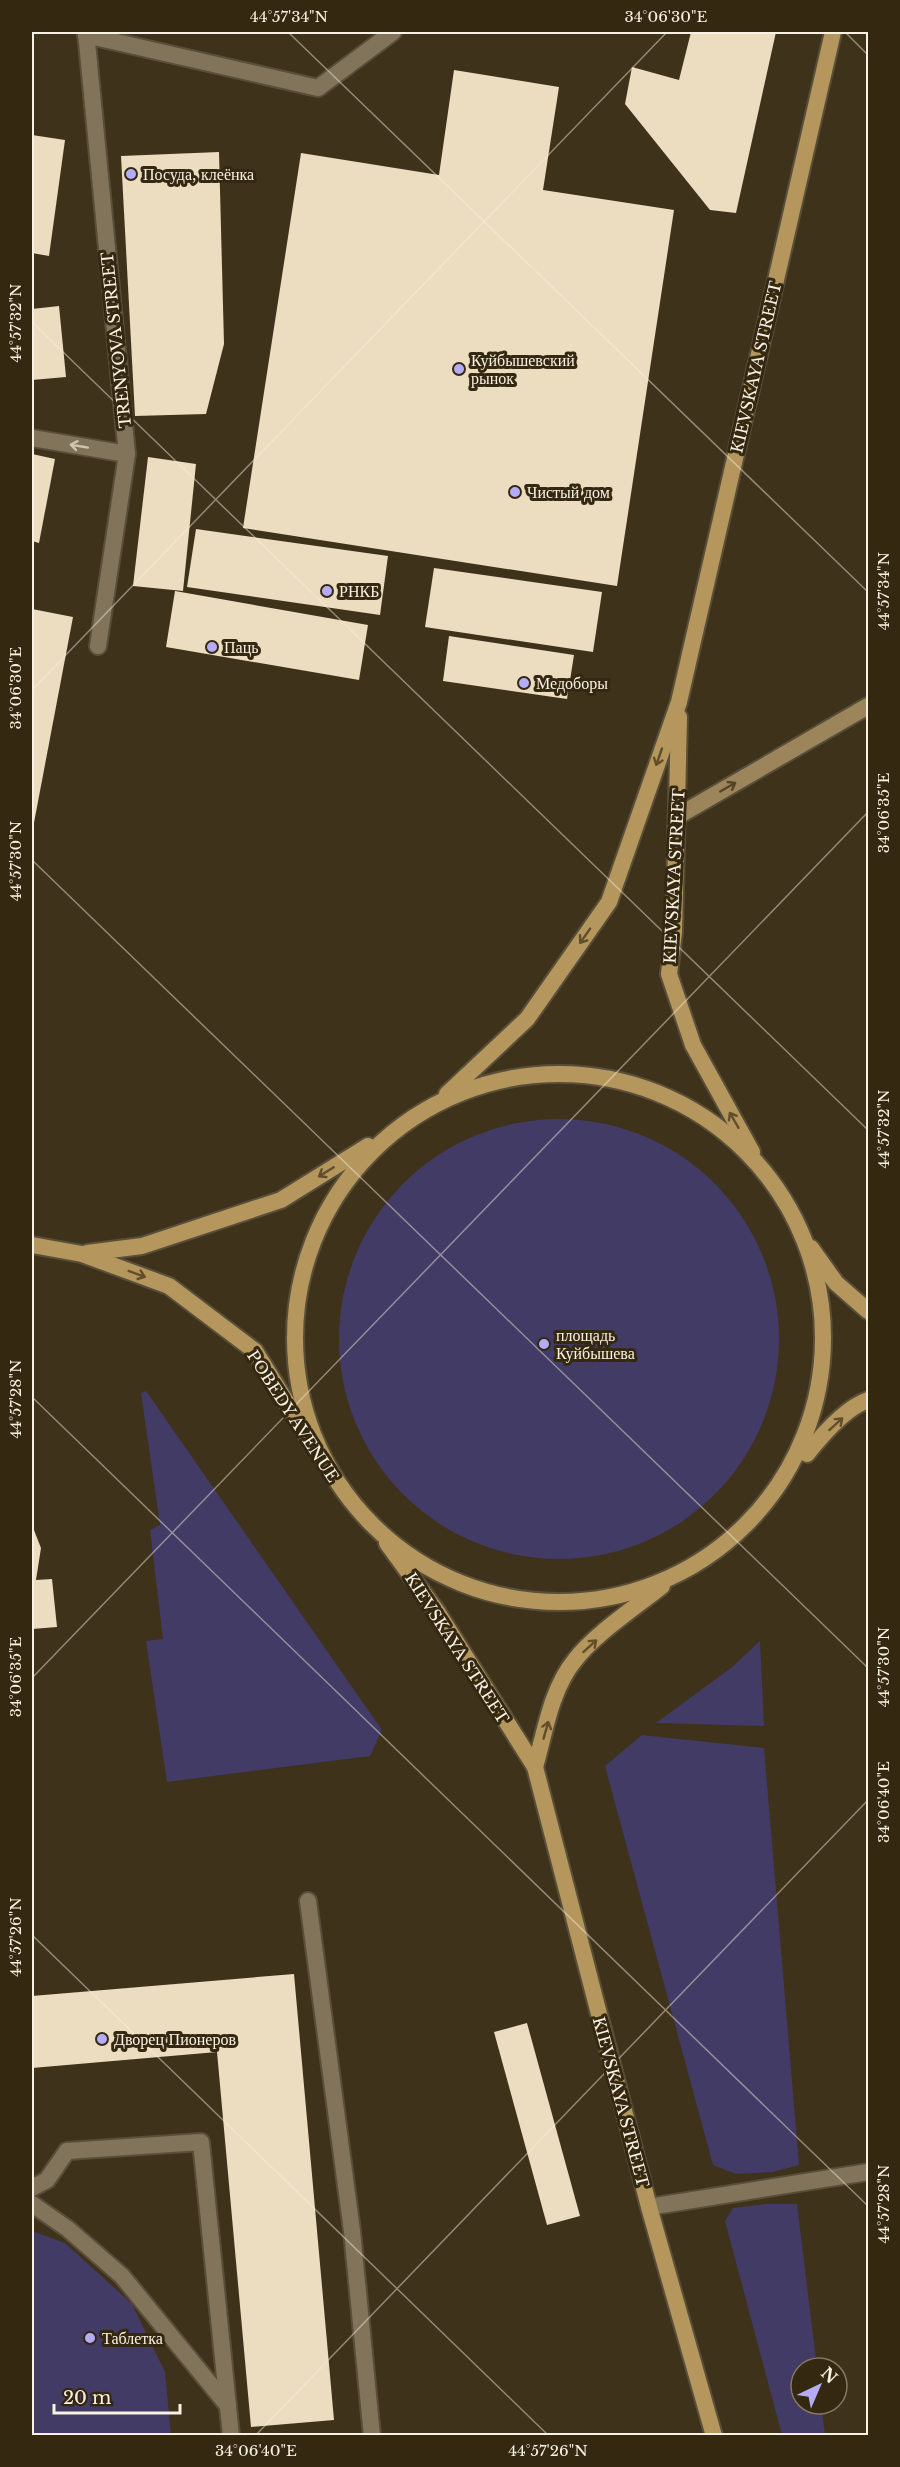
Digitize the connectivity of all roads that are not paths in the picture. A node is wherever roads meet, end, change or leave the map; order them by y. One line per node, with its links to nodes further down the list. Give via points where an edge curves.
1 (393, 32): 3 (street, via 318,88)
2 (832, 32): 7 (main road, KIEVSKAYA STREET)
3 (86, 33): 5 (street, TRENYOVA STREET)
4 (32, 438): 5 (street, one-way to 4)
5 (128, 454): 6 (street, TRENYOVA STREET)
6 (98, 646)
7 (679, 702): 9 (main road, KIEVSKAYA STREET); 10 (main road, KIEVSKAYA STREET, one-way to 10, via 609,902 527,1019)
8 (868, 706): 9 (main road, one-way to 8)
9 (678, 816): 12 (main road, KIEVSKAYA STREET, one-way to 9, via 693,1045 669,974)
10 (438, 1103): 11 (main road); 12 (main road, via 478,1085 530,1075 597,1077 646,1087 726,1134)
11 (412, 1119): 15 (main road, one-way to 15, via 280,1200 142,1246); 18 (main road, via 359,1163 325,1213 303,1270 294,1330 300,1391 319,1449)
12 (763, 1171): 13 (main road)
13 (798, 1227): 16 (main road, via 836,1283); 19 (main road, via 812,1267 820,1308 822,1389 812,1428)
14 (32, 1245): 15 (main road)
15 (82, 1254): 18 (main road, POBEDY AVENUE, one-way to 18, via 169,1286 255,1351)
16 (868, 1311)
17 (868, 1400): 19 (main road, one-way to 17, via 821,1437 859,1403)
18 (345, 1496): 20 (main road)
19 (771, 1500): 21 (main road, via 742,1531)
20 (378, 1530): 21 (main road, via 428,1566 484,1590 545,1601 605,1597); 22 (main road, KIEVSKAYA STREET, via 438,1613)
21 (668, 1582): 22 (main road, one-way to 21, via 556,1693 574,1660)
22 (535, 1767): 27 (main road, KIEVSKAYA STREET)
23 (308, 1901): 30 (street, via 352,2231)
24 (868, 2172): 27 (street)
25 (32, 2188): 28 (street, via 47,2180 67,2151 201,2142)
26 (32, 2204): 28 (street, via 122,2276)
27 (649, 2207): 31 (main road, KIEVSKAYA STREET)
28 (228, 2406): 29 (street)
29 (231, 2436)
30 (372, 2436)
31 (714, 2436)

